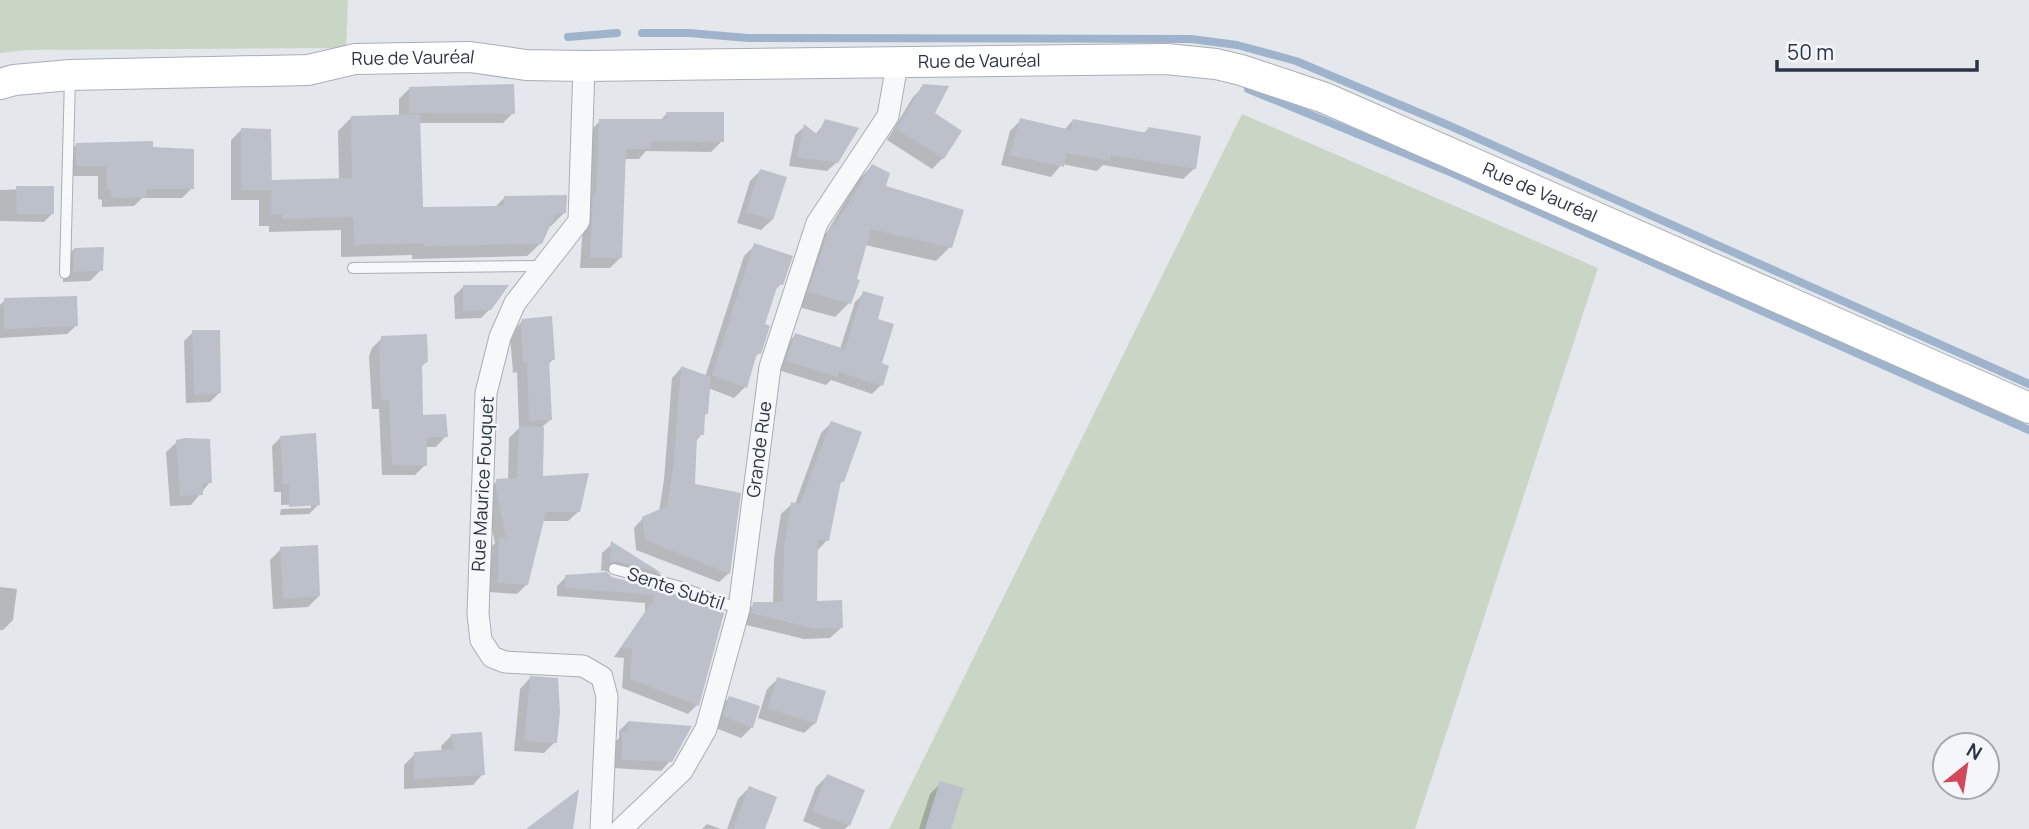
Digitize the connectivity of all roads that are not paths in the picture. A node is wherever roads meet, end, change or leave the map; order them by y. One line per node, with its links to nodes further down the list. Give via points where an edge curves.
1 (894, 61): 2 (main road, Rue de Vauréal); 8 (main road, Rue de Vauréal, via 1153,59 1261,75 1325,98); 10 (street, Grande Rue, via 888,116 817,223 770,367)
2 (584, 66): 3 (main road, Rue de Vauréal, via 526,65 470,57 381,58 308,70); 5 (street, Rue Maurice Fouquet, via 579,220)
3 (70, 75): 4 (main road, Rue de Vauréal); 7 (lane)
4 (0, 84)
5 (543, 266): 6 (lane); 11 (street, Rue Maurice Fouquet, via 514,303 486,393 478,598 481,640 492,657 505,662 583,666 602,677 607,696)
6 (353, 268)
7 (65, 273)
8 (2029, 408)
9 (614, 569): 10 (lane, Sente Subtil)
10 (739, 609): 12 (street, Grande Rue, via 706,729 682,771)
11 (601, 829)
12 (621, 829)

